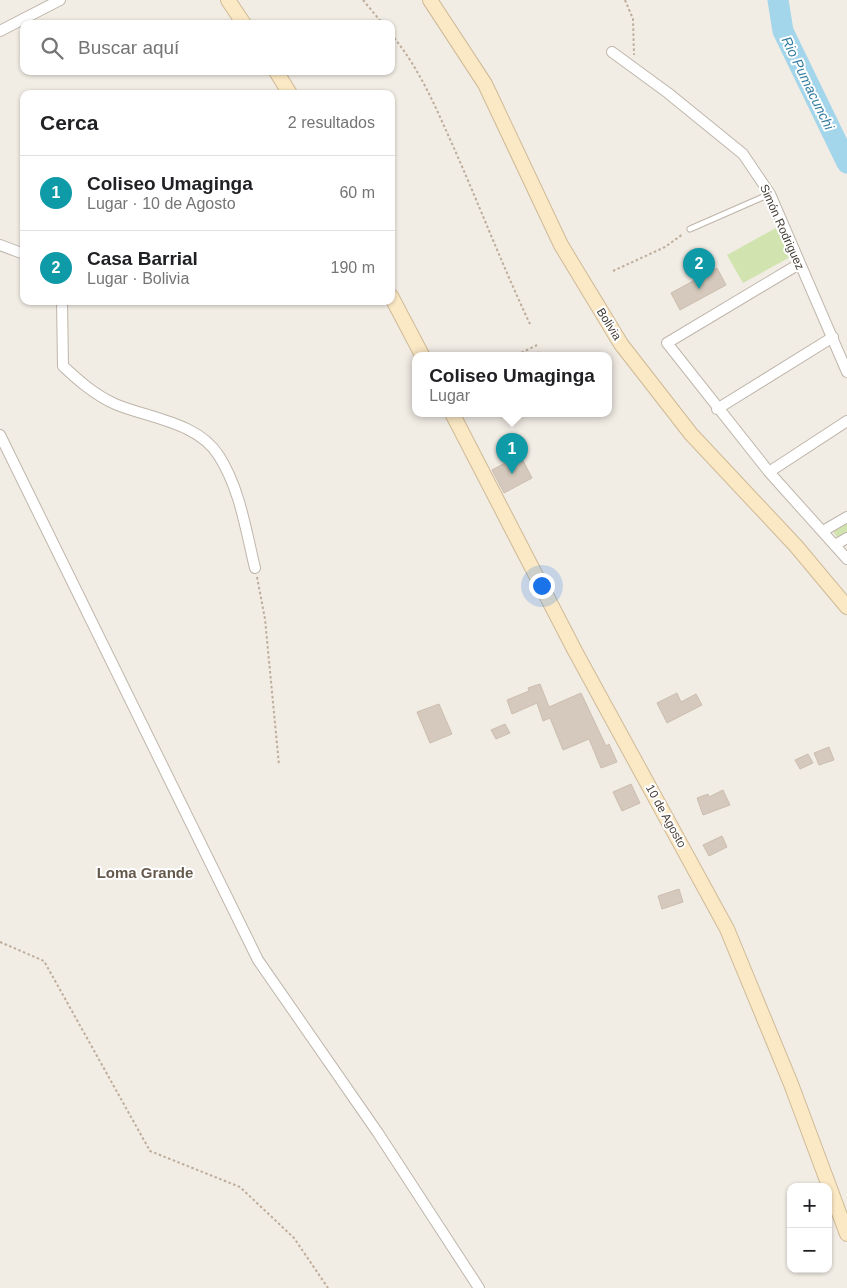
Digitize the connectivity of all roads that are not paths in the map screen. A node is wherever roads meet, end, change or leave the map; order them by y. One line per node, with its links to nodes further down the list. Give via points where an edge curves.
1 (60, 0): 4 (street)
2 (228, 0): 5 (street)
3 (430, 0): 32 (street, Bolivia, via 485,84 561,245 621,344 692,434 796,546)
4 (21, 20)
5 (241, 20)
6 (20, 21): 7 (street)
7 (0, 31)
8 (612, 52): 11 (street, Simón Rodriguez, via 743,154)
9 (278, 75): 10 (street)
10 (288, 90)
11 (770, 194): 12 (lane); 15 (street, Simón Rodriguez)
12 (690, 229)
13 (0, 244): 14 (street)
14 (20, 252)
15 (799, 264): 18 (street, Simón Rodriguez); 21 (street, via 667,343)
16 (395, 304): 19 (street)
17 (62, 305): 31 (street, via 63,366 92,391 115,404 176,424 199,436 218,454 232,480)
18 (833, 337): 20 (street, Simón Rodriguez); 21 (street)
19 (420, 352)
20 (847, 372)
21 (717, 409): 25 (street)
22 (454, 417): 33 (street, 10 de Agosto, via 575,651 728,929)
23 (847, 421): 25 (street)
24 (0, 435): 34 (street, via 258,960 378,1133)
25 (769, 472): 27 (street)
26 (847, 517): 27 (street)
27 (823, 531): 29 (street)
28 (847, 538): 29 (street)
29 (835, 545): 30 (street)
30 (847, 559)
31 (256, 568)
32 (847, 607)
33 (847, 1234)
34 (479, 1288)

